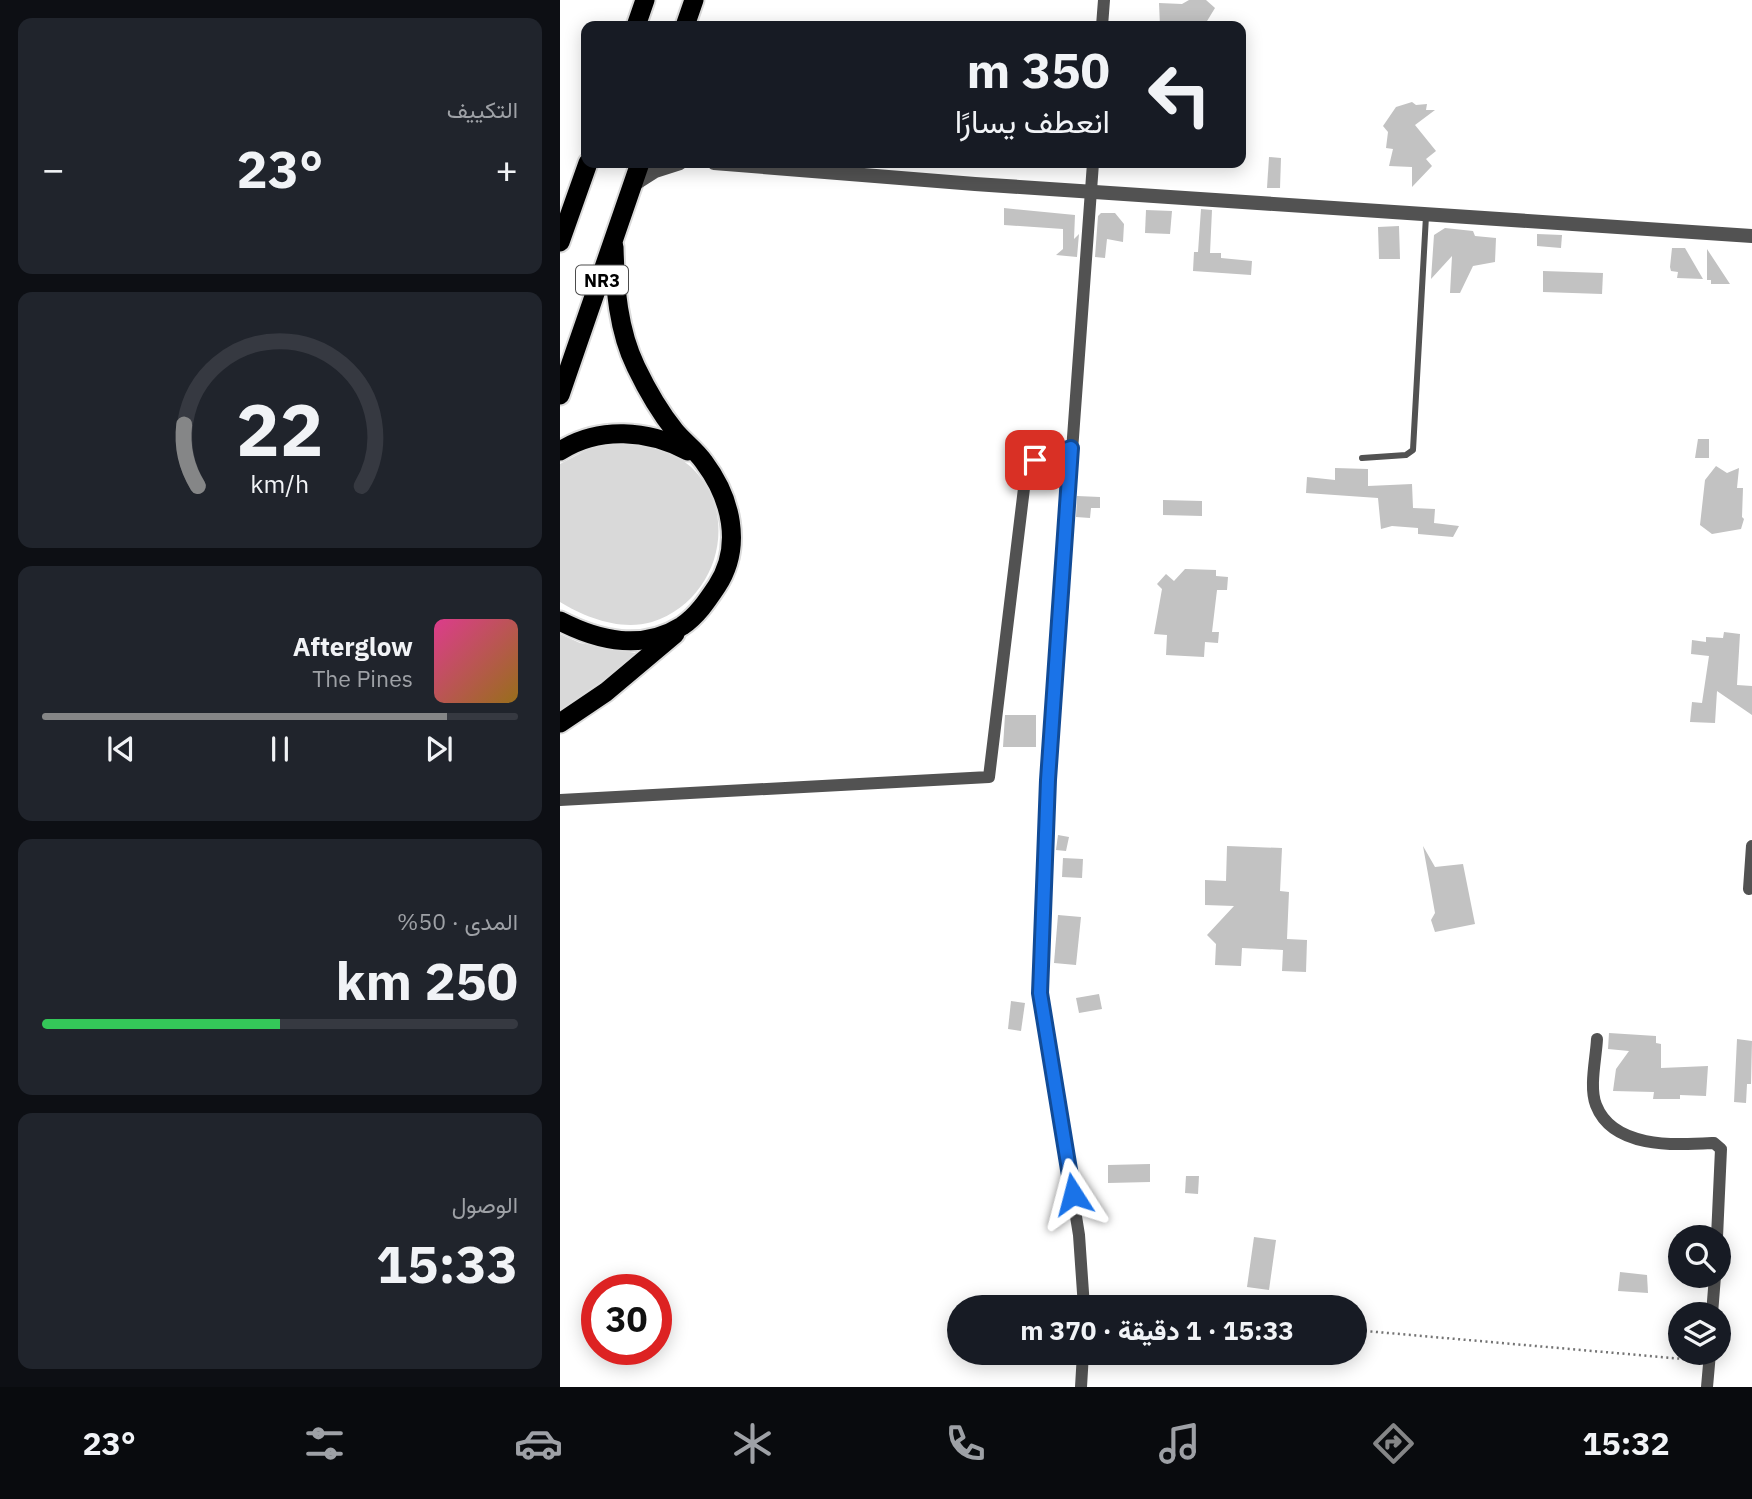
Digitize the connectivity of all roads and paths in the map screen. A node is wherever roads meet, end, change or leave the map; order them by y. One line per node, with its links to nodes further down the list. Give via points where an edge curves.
1 (645, 0): 4 (highway)
2 (694, 0): 5 (highway)
3 (1104, 0): 6 (street)
4 (638, 21)
5 (687, 21)
6 (1102, 21)
7 (586, 168): 16 (highway, NR3)
8 (638, 168): 12 (highway, NR3)
9 (664, 168): 12 (street)
10 (780, 168): 13 (street)
11 (1093, 168): 13 (street)
12 (633, 185): 17 (highway, NR3)
13 (1091, 192): 14 (street); 19 (street)
14 (1426, 214): 15 (street); 21 (lane, via 1413,450 1406,456)
15 (1752, 236)
16 (560, 242)
17 (614, 247): 18 (highway, NR3); 22 (highway, via 615,287 634,364 676,432)
18 (560, 395)
19 (1071, 448): 26 (street, via 1035,460 1026,480 989,777); 31 (street, via 1048,780 1040,993 1079,1235)
20 (560, 451): 22 (highway, via 583,440 625,433 666,441)
21 (1362, 458)
22 (704, 460): 23 (highway, via 730,512 732,547 720,581)
23 (695, 615): 24 (highway, via 665,634 628,642 603,639); 25 (highway, via 653,656)
24 (560, 621)
25 (560, 723)
26 (560, 800)
27 (1752, 846): 28 (street)
28 (1749, 889)
29 (1597, 1040): 30 (street, via 1596,1105 1612,1128 1644,1141 1713,1143 1721,1149)
30 (1718, 1225)
31 (1083, 1295)
32 (1367, 1331): 33 (path)
33 (1668, 1354)
34 (1082, 1365): 36 (street)
35 (1708, 1365): 37 (street)
36 (1081, 1387)
37 (1707, 1387)

